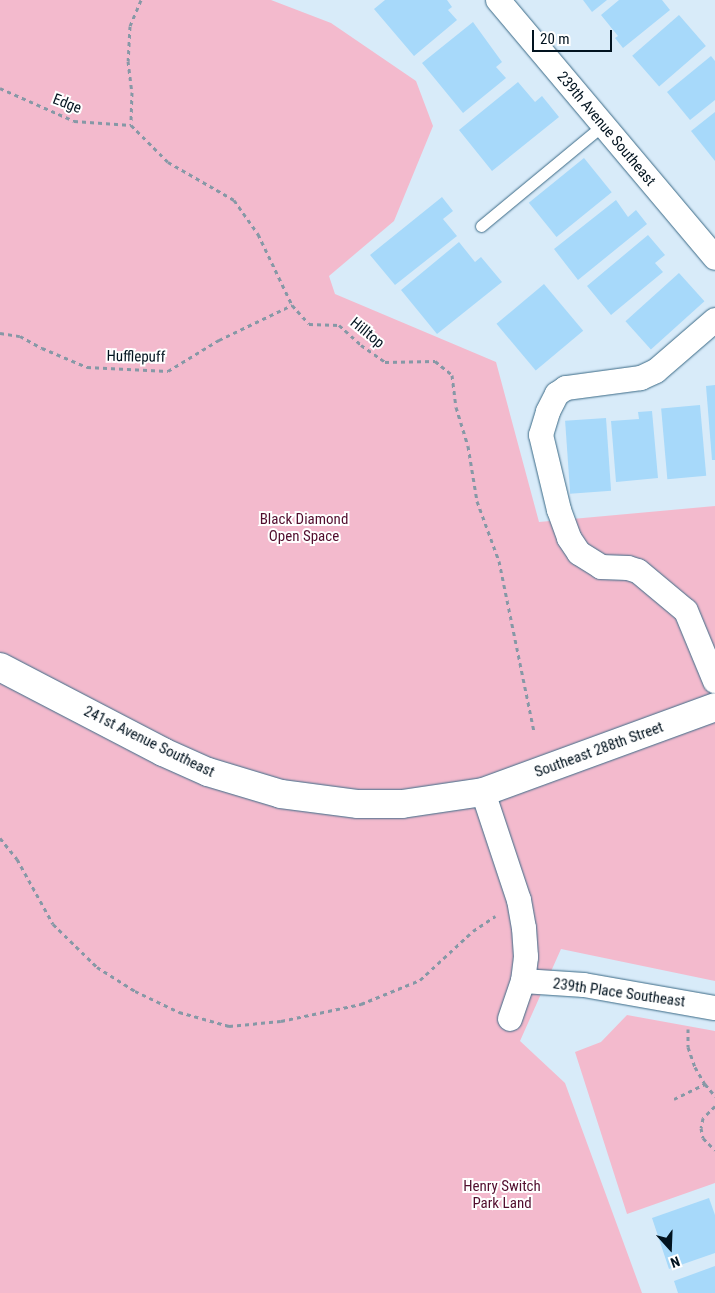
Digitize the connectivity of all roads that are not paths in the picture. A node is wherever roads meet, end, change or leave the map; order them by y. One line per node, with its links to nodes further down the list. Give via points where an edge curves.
1 (498, 0): 2 (street, 239th Avenue Southeast)
2 (603, 125): 3 (lane); 4 (street, 239th Avenue Southeast)
3 (481, 226)
4 (715, 258)
5 (715, 320): 7 (street, via 656,371 641,378 566,388 557,394 540,435 559,510 579,554 601,568 638,571 686,611)
6 (0, 667): 9 (street, 241st Avenue Southeast, via 163,752 251,787 308,799 358,804 402,804)
7 (715, 681)
8 (715, 707): 9 (street, Southeast 288th Street)
9 (483, 792): 10 (street, via 519,900 526,957)
10 (522, 981): 11 (street, 239th Place Southeast, via 584,985); 12 (street)
11 (715, 1008)
12 (510, 1020)

